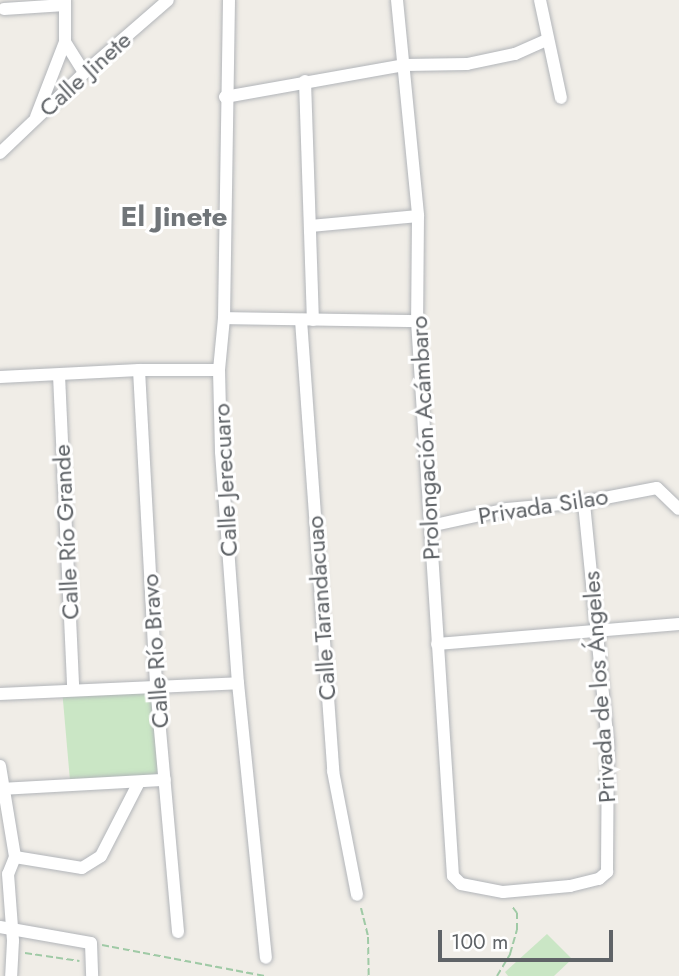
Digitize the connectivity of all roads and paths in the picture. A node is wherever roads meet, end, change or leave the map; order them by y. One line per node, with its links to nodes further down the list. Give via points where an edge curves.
1 (229, 0): 12 (street, Calle Jerecuaro)
2 (397, 0): 9 (street, Prolongación Acámbaro)
3 (540, 0): 7 (street)
4 (169, 1): 10 (street, Calle Jinete)
5 (65, 2): 6 (street); 8 (street)
6 (4, 9)
7 (548, 39): 9 (street, via 515,54 467,64); 13 (street)
8 (65, 42): 10 (street); 14 (street)
9 (405, 65): 11 (street); 16 (street, Prolongación Acámbaro)
10 (83, 73): 14 (street, Calle Jinete)
11 (305, 81): 12 (street); 17 (street, Calle Tarandacuao)
12 (225, 97): 18 (street, Calle Jerecuaro)
13 (561, 98)
14 (34, 121): 15 (street, Calle Jinete)
15 (0, 153)
16 (418, 216): 17 (street); 20 (street, Prolongación Acámbaro)
17 (311, 226): 19 (street, Calle Tarandacuao)
18 (224, 318): 19 (street); 22 (street, Calle Jerecuaro)
19 (307, 320): 20 (street); 42 (street, Calle Tarandacuao, via 333,771)
20 (417, 321): 27 (street, Prolongación Acámbaro)
21 (139, 370): 22 (street); 23 (street); 32 (street, Calle Río Bravo)
22 (219, 370): 31 (street, Calle Jerecuaro)
23 (59, 374): 24 (street); 33 (street, Calle Río Grande)
24 (0, 377)
25 (584, 502): 26 (street, Privada Silao, via 657,488); 27 (street, Privada Silao, via 507,509); 29 (street, Privada de los Ángeles)
26 (679, 509)
27 (430, 526): 30 (street, Prolongación Acámbaro)
28 (679, 624): 29 (street)
29 (597, 631): 30 (street); 41 (street, Privada de los Ángeles, via 608,744 607,872 570,886)
30 (437, 644): 41 (street, Prolongación Acámbaro, via 453,876 461,884)
31 (238, 683): 32 (street); 47 (street, Calle Jerecuaro)
32 (156, 685): 33 (street); 36 (street, Calle Río Bravo)
33 (73, 689): 34 (street)
34 (0, 694)
35 (0, 766): 38 (street)
36 (164, 780): 37 (street); 44 (street, Calle Río Bravo)
37 (139, 782): 38 (street); 40 (street, via 101,856 82,868)
38 (1, 788): 39 (street)
39 (6, 841): 40 (street)
40 (15, 857): 43 (street, via 8,874)
41 (503, 892): 52 (path, via 517,913 517,930)
42 (357, 895): 51 (path, via 368,937)
43 (6, 928): 45 (street); 46 (street)
44 (177, 932)
45 (91, 943): 48 (street); 50 (path)
46 (12, 951): 48 (path); 49 (street)
47 (266, 958)
48 (91, 970)
49 (11, 976)
50 (265, 976)
51 (369, 976)
52 (497, 976)

